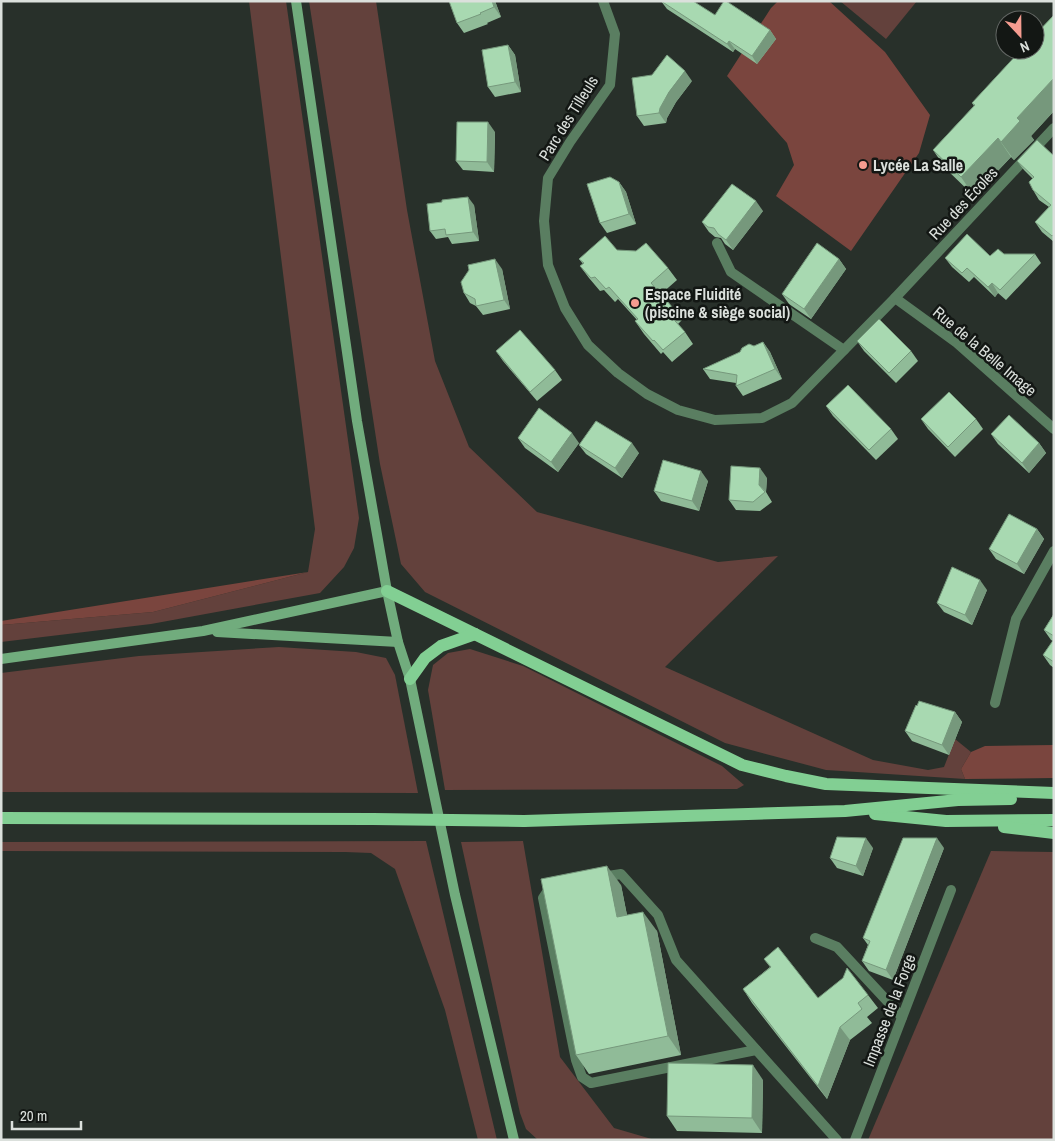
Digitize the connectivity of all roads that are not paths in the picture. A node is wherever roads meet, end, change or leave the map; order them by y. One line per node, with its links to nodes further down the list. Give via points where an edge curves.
1 (296, 1): 9 (street, via 357,421)
2 (603, 1): 6 (street, Parc des Tilleuls, via 615,34 610,86 548,178 544,221 548,264 566,308 588,345 647,394 678,410 715,420 762,418 792,403)
3 (1054, 128): 5 (street, Rue des Écoles)
4 (717, 243): 6 (street, via 731,272)
5 (895, 298): 6 (street, Parc des Tilleuls); 7 (street, Rue de la Belle Image, via 957,343)
6 (844, 350)
7 (1054, 429)
8 (1054, 551): 15 (street, via 1016,619)
9 (387, 591): 10 (street); 11 (main road); 12 (street)
10 (203, 632): 12 (street); 13 (street)
11 (475, 634): 14 (main road, via 442,646 425,658); 16 (main road, via 742,765 826,784)
12 (398, 642): 14 (street)
13 (1, 659)
14 (410, 678): 29 (street, via 455,895)
15 (995, 704)
16 (1054, 793)
17 (1054, 798): 18 (main road, via 958,800)
18 (845, 811): 19 (main road, bridge, via 524,821); 21 (main road)
19 (1, 818)
20 (1054, 820): 21 (main road)
21 (946, 821): 22 (main road)
22 (1054, 833)
23 (595, 878): 28 (street, via 621,874 658,916 676,960)
24 (560, 884): 28 (street, via 551,886 543,898 582,1077 591,1082)
25 (951, 890): 27 (street, Impasse de la Forge)
26 (815, 938): 27 (street, via 837,947)
27 (902, 1017): 31 (street, Impasse de la Forge)
28 (756, 1050): 30 (street)
29 (514, 1140)
30 (837, 1140)
31 (855, 1140)

